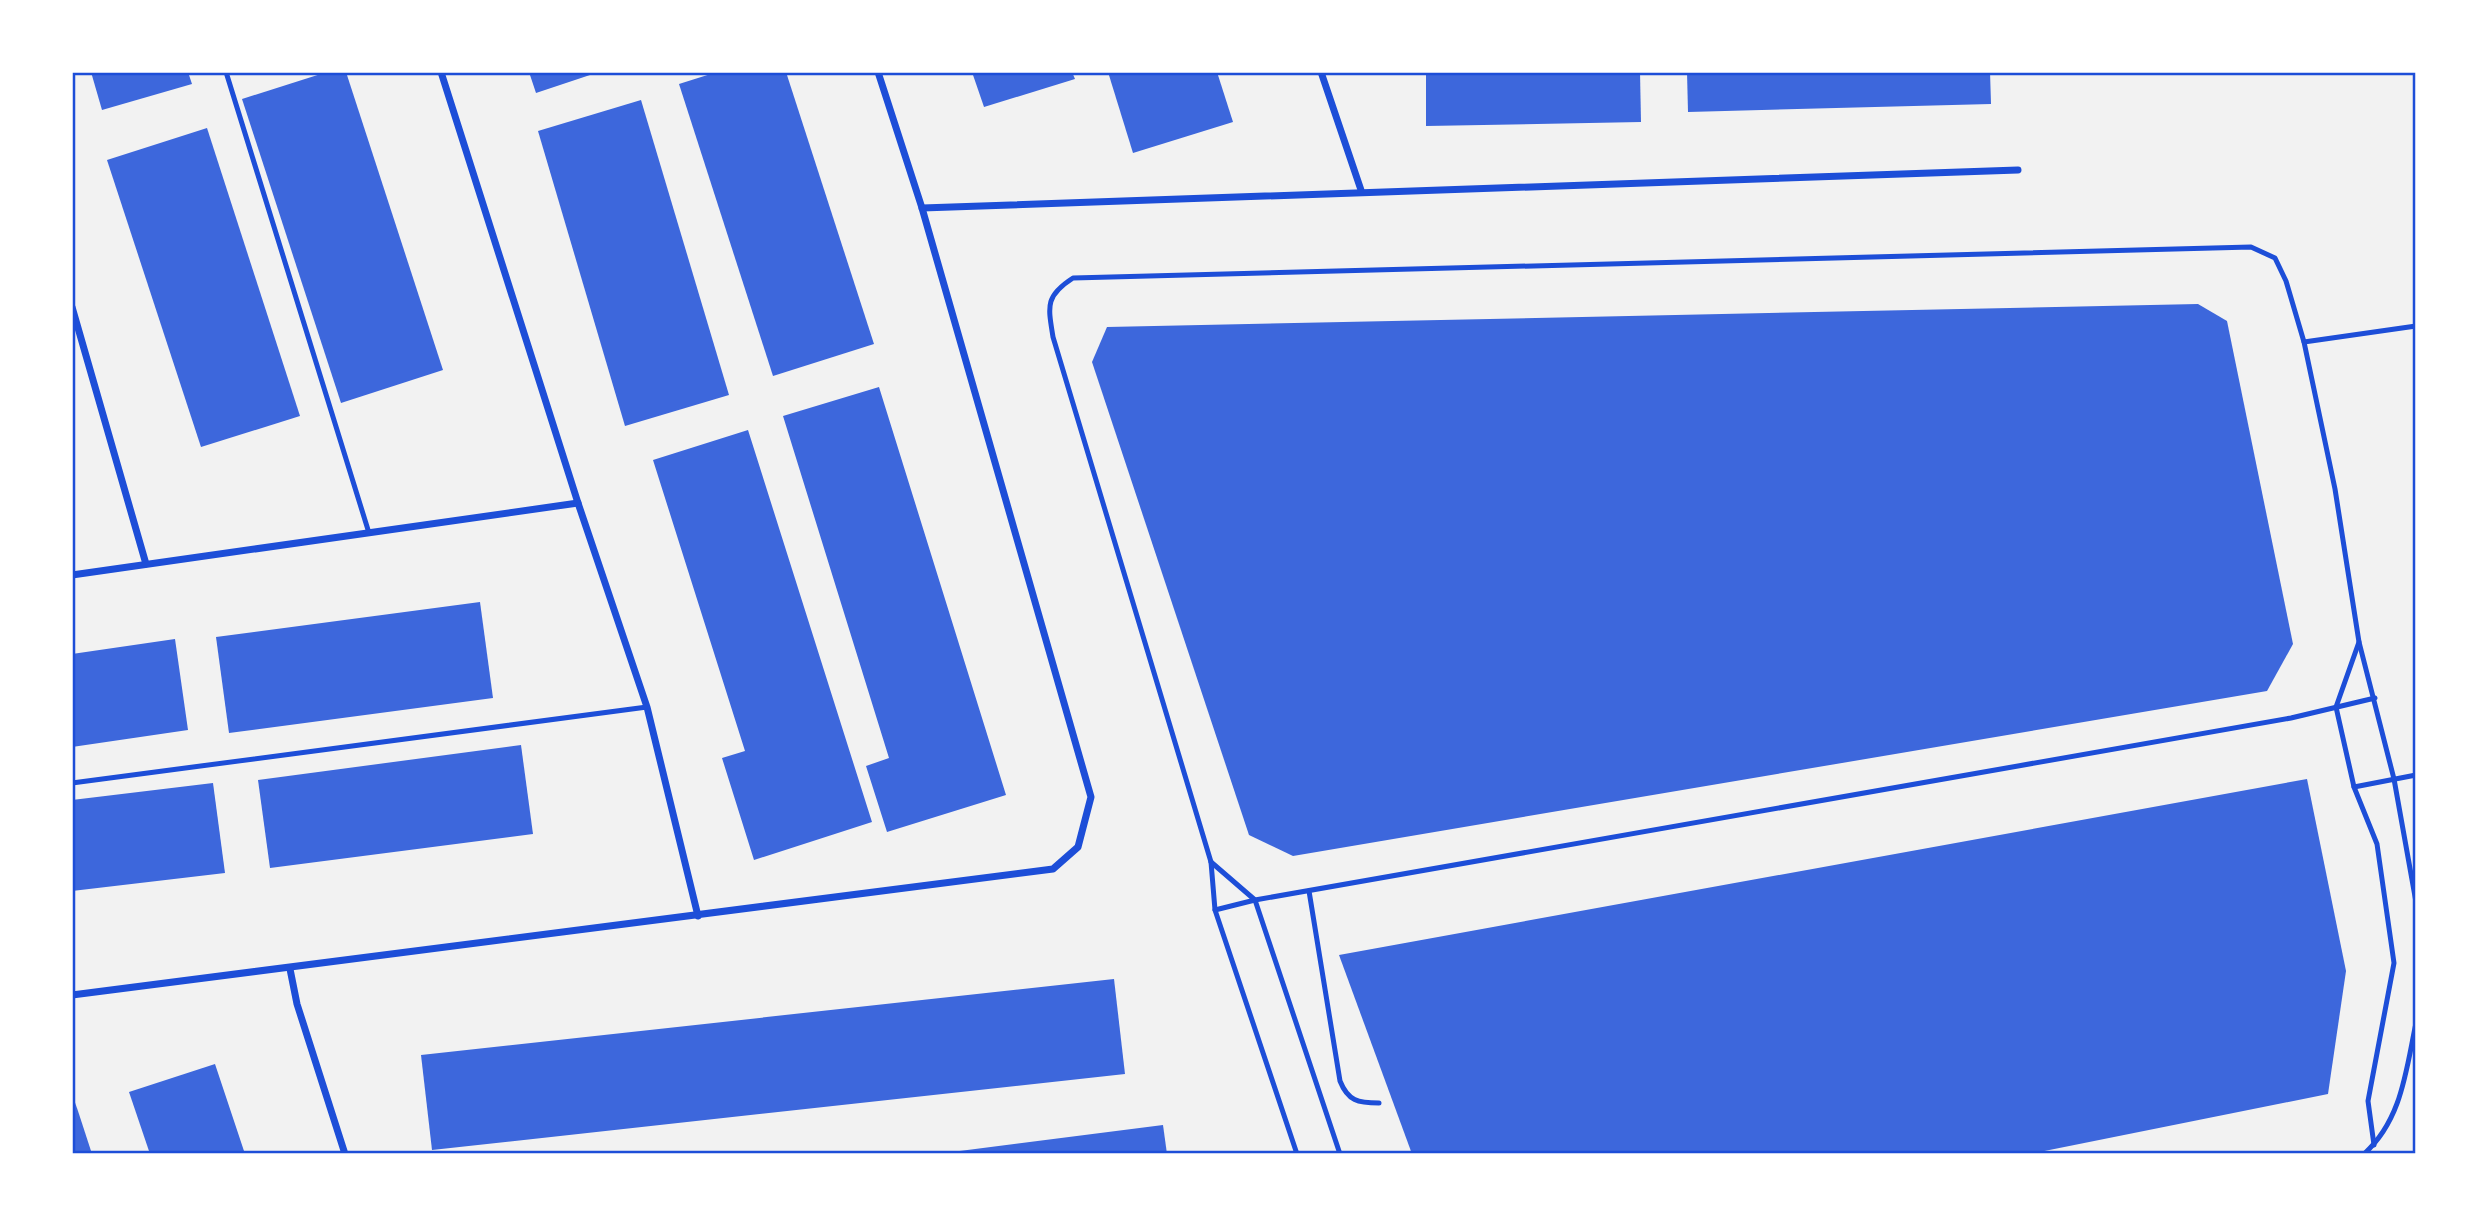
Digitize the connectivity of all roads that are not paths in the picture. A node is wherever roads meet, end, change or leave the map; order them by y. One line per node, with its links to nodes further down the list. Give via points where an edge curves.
1 (226, 72): 12 (lane)
2 (440, 72): 11 (street)
3 (878, 72): 7 (street)
4 (1321, 72): 6 (street)
5 (2018, 170): 6 (street)
6 (1361, 190): 7 (street)
7 (922, 208): 28 (street, via 1091,797 1078,847 1053,869)
8 (72, 307): 13 (street)
9 (2416, 326): 10 (lane)
10 (2304, 342): 15 (lane, via 2335,489); 23 (lane, via 2275,258 2251,247 1073,278 1056,289 1048,306 1053,337)
11 (578, 503): 12 (street); 18 (street)
12 (369, 533): 13 (street)
13 (146, 564): 14 (street)
14 (72, 575)
15 (2359, 642): 16 (lane); 17 (lane)
16 (2375, 698): 17 (lane); 20 (lane)
17 (2336, 706): 22 (lane); 24 (lane, via 2264,723)
18 (646, 707): 21 (lane); 28 (street)
19 (2416, 775): 20 (lane)
20 (2394, 779): 22 (lane); 26 (lane)
21 (72, 783)
22 (2354, 787): 33 (lane, via 2377,844 2394,963 2368,1101)
23 (1211, 862): 25 (lane); 27 (lane)
24 (1309, 891): 25 (lane); 32 (lane, via 1340,1081 1346,1095 1359,1103)
25 (1255, 900): 27 (lane); 36 (lane)
26 (2416, 902)
27 (1215, 910): 35 (lane)
28 (698, 916): 29 (street)
29 (290, 969): 30 (street); 34 (street)
30 (72, 995)
31 (2416, 1023): 33 (lane, via 2396,1111)
32 (1379, 1103)
33 (2374, 1145): 37 (lane)
34 (345, 1154)
35 (1297, 1154)
36 (1340, 1154)
37 (2364, 1154)

